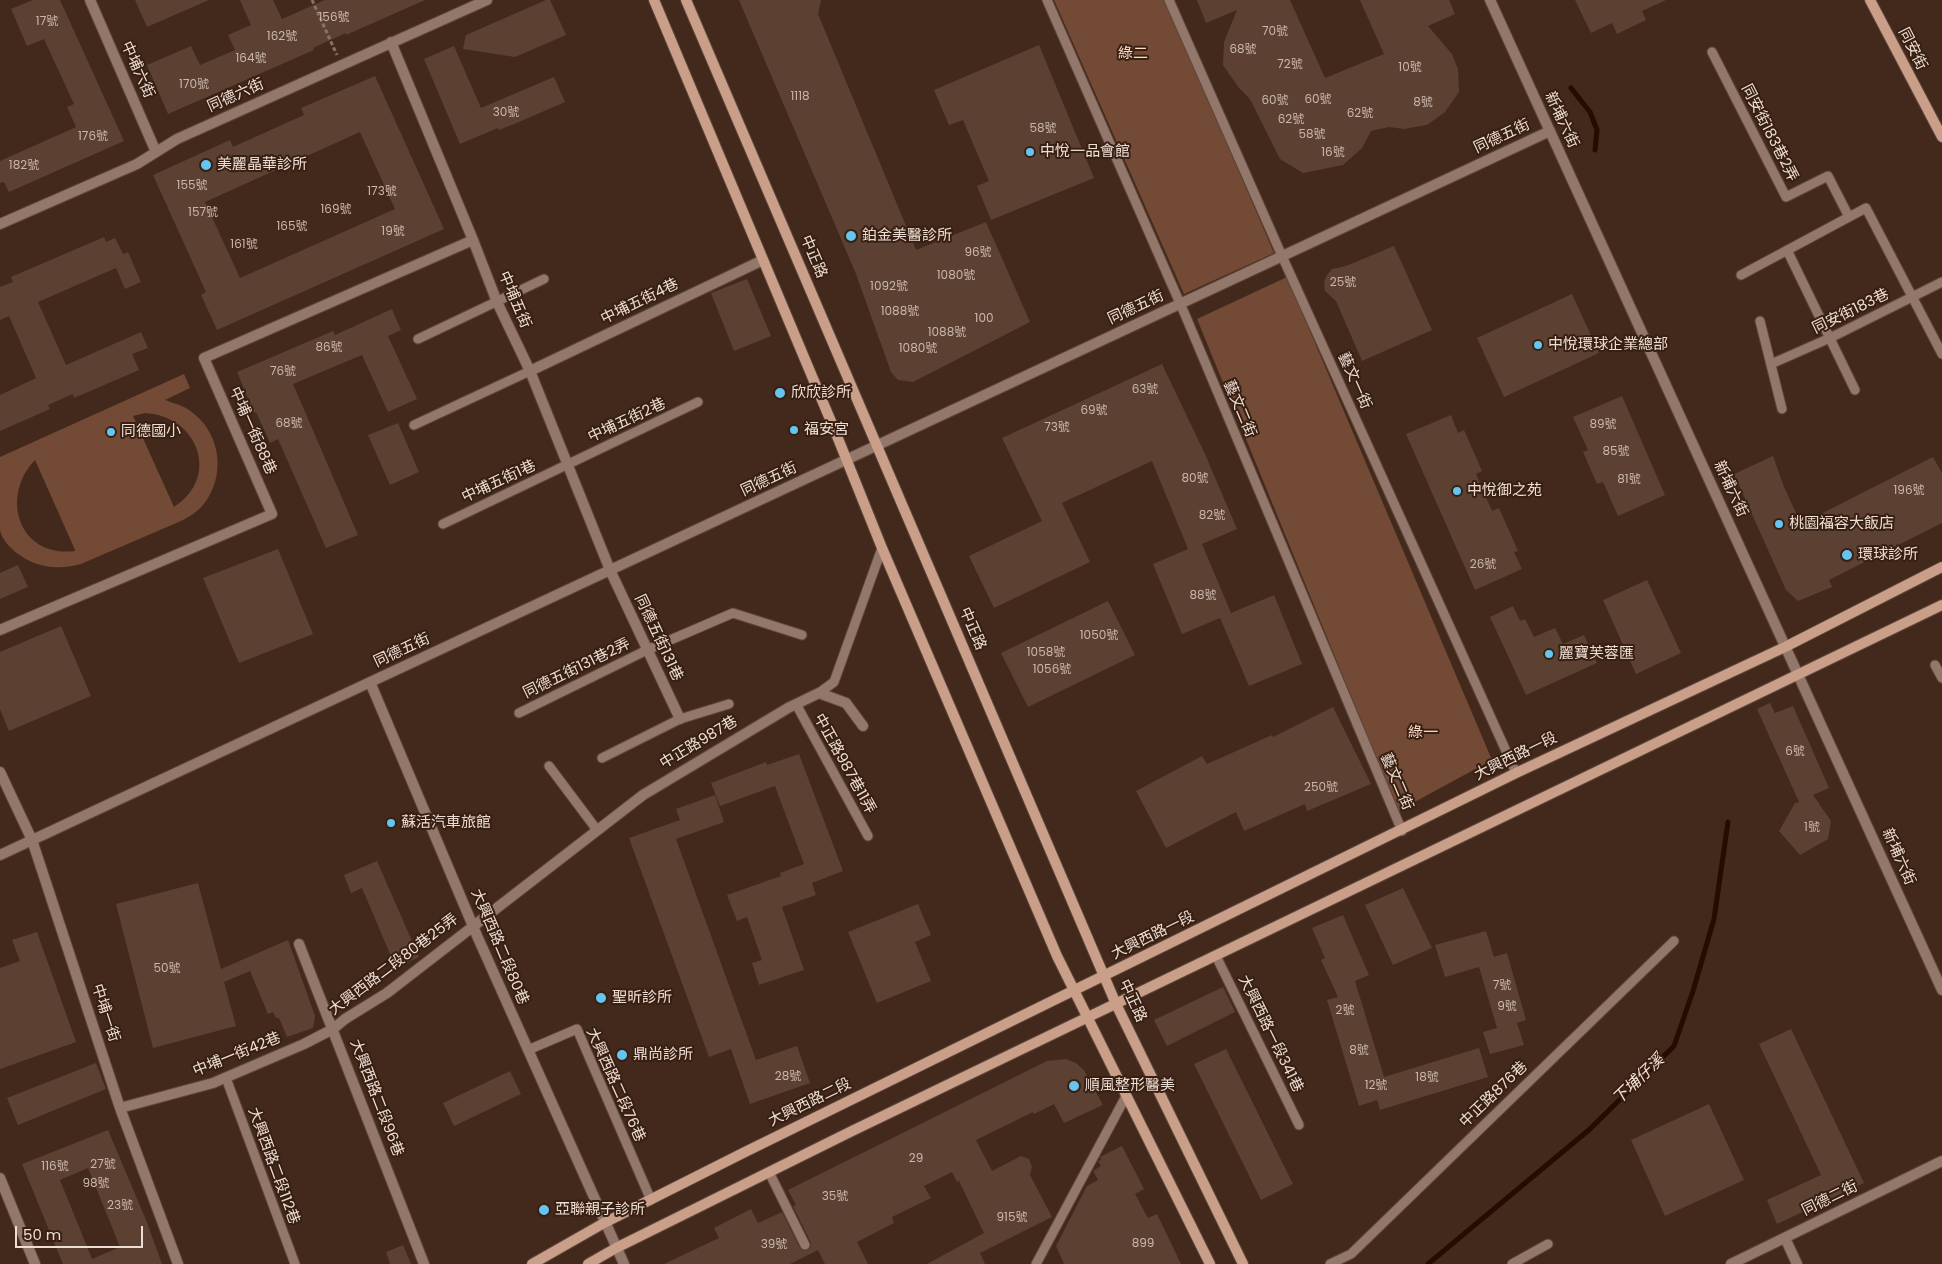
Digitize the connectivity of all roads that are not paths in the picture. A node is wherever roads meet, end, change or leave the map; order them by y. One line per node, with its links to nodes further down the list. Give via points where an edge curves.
1 (90, 0): 13 (street, 中埔六街)
2 (487, 0): 9 (street, 同德六街)
3 (654, 0): 19 (street)
4 (686, 0): 36 (street, 中正路)
5 (1047, 0): 25 (lane, 藝文二街)
6 (1169, 0): 18 (lane, 藝文一街)
7 (1490, 0): 11 (street, 新埔六街)
8 (1870, 0): 12 (street, 同安街)
9 (391, 42): 13 (street, 同德六街, via 177,139); 16 (street, 中埔五街)
10 (1712, 52): 14 (lane, 同安街183巷2弄, via 1786,197 1828,176)
11 (1550, 131): 18 (street, 同德五街); 46 (street, 新埔六街)
12 (1942, 138)
13 (156, 152): 15 (street, 同德六街, via 137,164)
14 (1849, 217): 17 (lane); 23 (lane, via 1866,208)
15 (0, 224)
16 (473, 240): 24 (street, 中埔五街); 44 (street, 中埔一街88巷, via 204,358 272,514)
17 (1787, 250): 20 (lane); 27 (lane)
18 (1282, 256): 25 (street, 同德五街); 61 (lane, 藝文一街)
19 (763, 260): 31 (street, 中埔五街4巷); 37 (street)
20 (1741, 275)
21 (544, 280): 24 (lane)
22 (1942, 282): 23 (lane, 同安街183巷)
23 (1913, 297): 27 (lane, 同安街183巷); 29 (lane)
24 (497, 302): 28 (lane); 31 (street, 中埔五街)
25 (1180, 304): 36 (street, 同德五街); 63 (lane, 藝文二街)
26 (1760, 321): 30 (lane)
27 (1830, 338): 30 (lane, 同安街183巷); 32 (lane)
28 (418, 339)
29 (1942, 354)
30 (1771, 364): 34 (lane)
31 (530, 371): 35 (lane); 38 (street, 中埔五街)
32 (1855, 390)
33 (698, 402): 38 (lane, 中埔五街2巷)
34 (1782, 409)
35 (414, 425)
36 (878, 445): 37 (street, 同德五街); 71 (street, 中正路)
37 (846, 460): 40 (street); 42 (street, 同德五街)
38 (566, 465): 39 (lane, 中埔五街1巷); 42 (street, 中埔五街)
39 (444, 524)
40 (882, 548): 52 (lane, 中正路987巷, via 834,682); 73 (street)
41 (1942, 567): 46 (street, 大興西路一段)
42 (610, 570): 47 (street, 同德五街131巷); 51 (street, 同德五街)
43 (1942, 605): 49 (street)
44 (0, 630)
45 (802, 635): 47 (lane, 同德五街131巷2弄, via 733,613)
46 (1785, 647): 49 (street, 新埔六街); 61 (street, 大興西路一段)
47 (647, 650): 55 (lane, 同德五街131巷2弄); 56 (street, 同德五街131巷)
48 (1935, 665): 50 (lane)
49 (1798, 675): 70 (street); 72 (street, 新埔六街)
50 (1942, 678)
51 (370, 682): 65 (street, 同德五街); 67 (street, 大興西路二段80巷)
52 (819, 693): 54 (street, 中正路987巷); 57 (street, via 846,703)
53 (728, 704): 56 (lane)
54 (796, 704): 62 (street, 中正路987巷, via 643,795); 64 (lane, 中正路987巷11弄)
55 (519, 713)
56 (680, 719): 58 (lane)
57 (863, 726)
58 (602, 758)
59 (549, 766): 62 (lane)
60 (0, 772): 65 (street, 中埔一街)
61 (1516, 773): 63 (street, 大興西路一段)
62 (597, 830): 67 (street, 中正路987巷)
63 (1402, 831): 71 (street, 大興西路一段)
64 (868, 836)
65 (32, 840): 66 (street, 同德五街); 80 (street, 中埔一街)
66 (0, 855)
67 (473, 925): 76 (street, 大興西路二段80巷25弄, via 387,993); 77 (street, 大興西路二段80巷)
68 (1674, 941): 101 (lane, 中正路876巷, via 1351,1254)
69 (299, 944): 76 (street, 大興西路二段96巷)
70 (1216, 956): 74 (street); 81 (lane, 大興西路一段341巷)
71 (1104, 976): 73 (street, 大興西路二段); 74 (street, 中正路)
72 (1942, 990)
73 (1074, 991): 75 (street); 85 (street, 大興西路二段)
74 (1116, 1004): 75 (street); 100 (street, 中正路)
75 (1087, 1018): 79 (street); 83 (street)
76 (333, 1029): 78 (street, 中埔一街42巷); 95 (street, 大興西路二段96巷)
77 (528, 1050): 85 (lane, 大興西路二段76巷, via 577,1028); 86 (street, 大興西路二段80巷)
78 (226, 1078): 80 (street, 中埔一街42巷); 94 (lane, 大興西路二段112巷)
79 (1126, 1096): 91 (lane); 99 (street)
80 (120, 1108): 93 (street, 中埔一街)
81 (1299, 1124)
82 (1942, 1161): 87 (street, 同德二街)
83 (769, 1172): 89 (lane); 90 (street)
84 (0, 1178): 92 (street)
85 (651, 1200): 86 (street, 大興西路二段)
86 (604, 1223): 90 (street, 大興西路二段80巷); 96 (street, 大興西路二段)
87 (1785, 1238): 103 (street, 同德二街); 104 (street)
88 (1548, 1244): 102 (lane)
89 (805, 1245)
90 (616, 1248): 97 (street); 98 (street, 大興西路二段80巷)
91 (1041, 1261)
92 (35, 1264)
93 (178, 1264)
94 (295, 1264)
95 (424, 1264)
96 (532, 1264)
97 (588, 1264)
98 (624, 1264)
99 (1210, 1264)
100 (1243, 1264)
101 (1330, 1264)
102 (1512, 1264)
103 (1731, 1264)
104 (1796, 1264)

